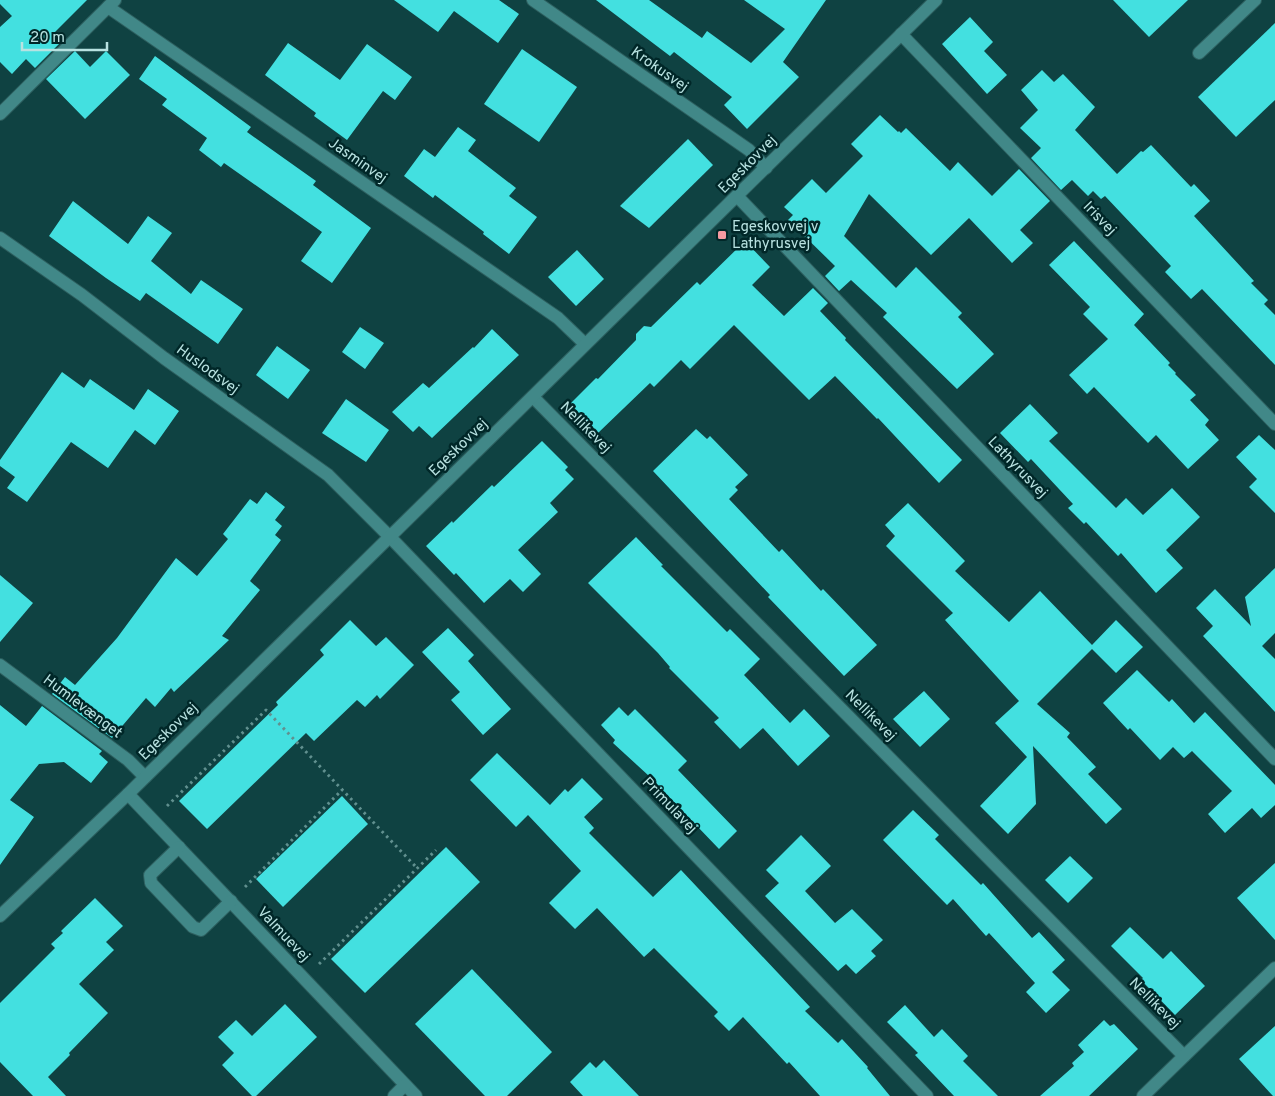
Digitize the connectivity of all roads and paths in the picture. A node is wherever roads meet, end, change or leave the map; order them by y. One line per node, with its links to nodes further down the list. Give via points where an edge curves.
1 (533, 0): 8 (street, Krokusvej, via 748,150)
2 (1255, 0): 6 (street)
3 (111, 3): 7 (street); 11 (street, Jasminvej, via 558,318)
4 (927, 3): 5 (street, Egeskovvej)
5 (902, 34): 8 (street, Egeskovvej); 13 (street, Irisvej)
6 (1200, 53)
7 (0, 114)
8 (766, 168): 9 (street, Egeskovvej)
9 (738, 196): 11 (street, Egeskovvej); 16 (street, Lathyrusvej)
10 (0, 238): 14 (street, Huslodsvej, via 328,475)
11 (585, 344): 12 (street, Egeskovvej)
12 (534, 397): 14 (street, Egeskovvej); 28 (street, Nellikevej)
13 (1275, 424)
14 (390, 536): 17 (street, Egeskovvej); 32 (street, Primulavej)
15 (0, 664): 17 (street, Humlevænget, via 128,760)
16 (1275, 759)
17 (145, 777): 19 (street, Egeskovvej)
18 (342, 790): 20 (path, via 266,710); 23 (path); 24 (path)
19 (128, 794): 20 (street, Valmuevej); 25 (street, Egeskovvej)
20 (153, 819): 21 (street, Valmuevej)
21 (179, 847): 24 (street, Valmuevej); 24 (street, via 150,875 151,883 193,927 201,930)
22 (436, 850): 23 (path)
23 (417, 868): 27 (path)
24 (231, 901): 27 (street, Valmuevej)
25 (0, 916)
26 (1275, 968): 28 (street)
27 (304, 979): 29 (street, Valmuevej)
28 (1184, 1056): 33 (street)
29 (405, 1085): 30 (street); 31 (street, Valmuevej)
30 (394, 1096)
31 (416, 1096)
32 (927, 1096)
33 (1143, 1096)

